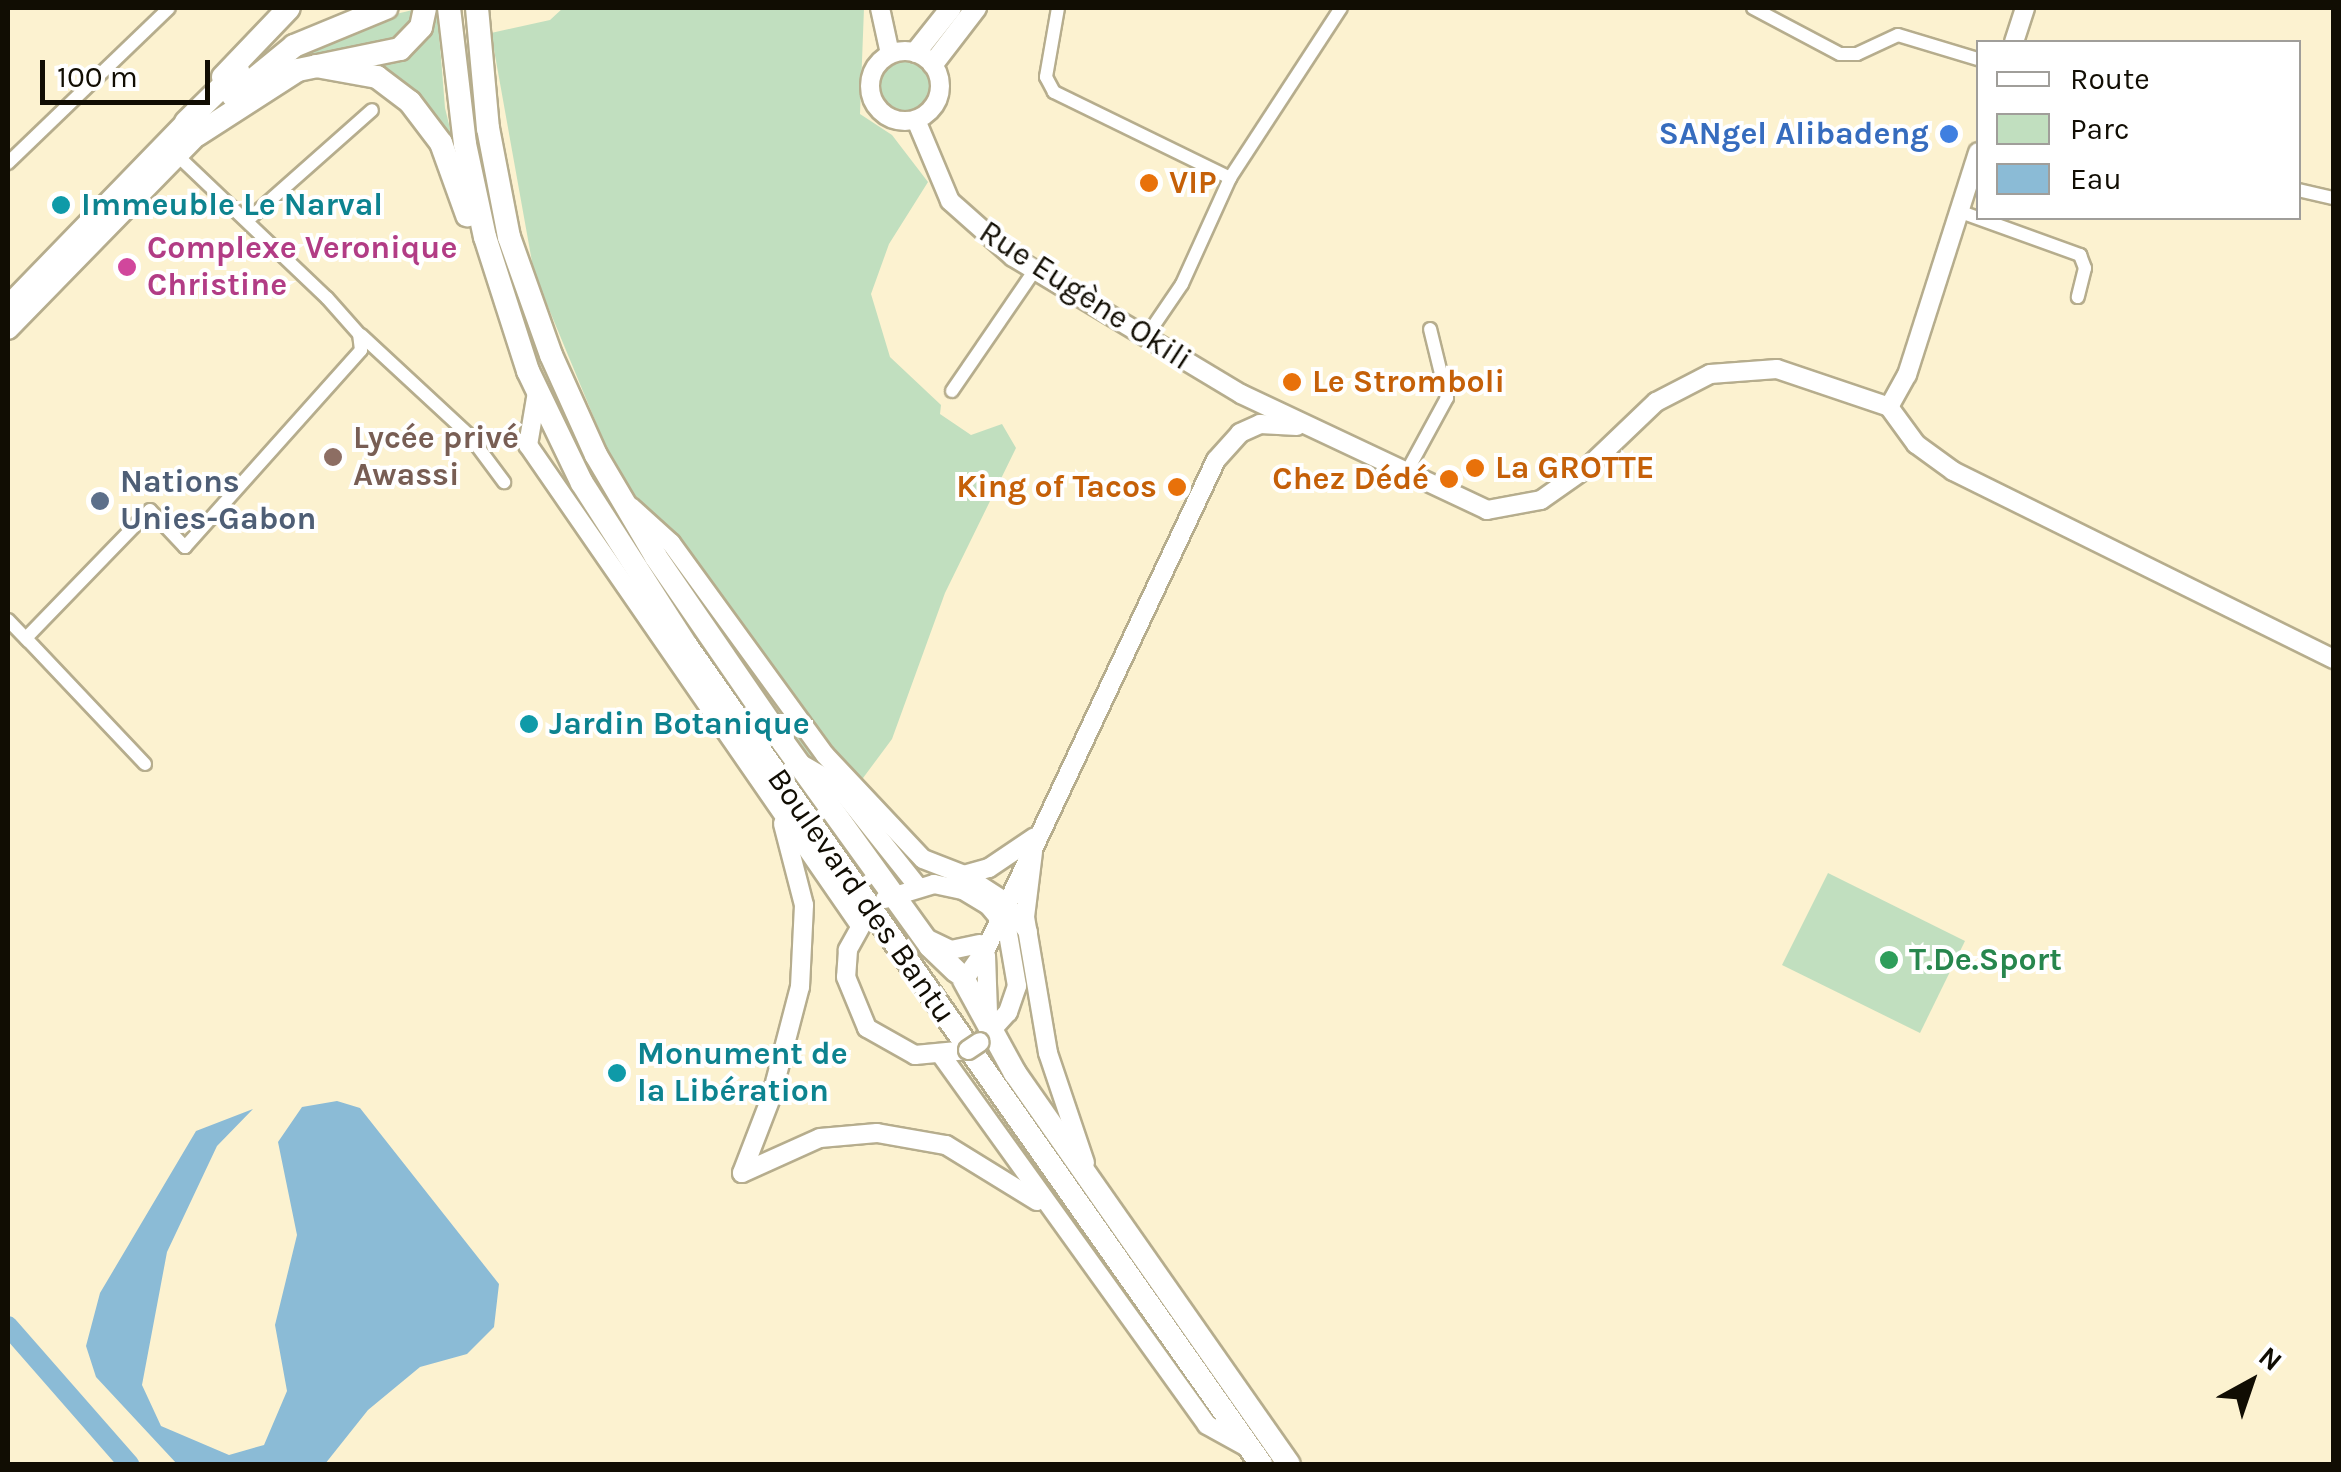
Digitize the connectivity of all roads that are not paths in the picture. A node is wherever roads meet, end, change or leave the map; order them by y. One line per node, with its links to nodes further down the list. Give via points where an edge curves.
1 (169, 8): 25 (street)
2 (289, 8): 22 (highway)
3 (343, 8): 22 (highway, via 259,53)
4 (386, 8): 22 (highway, via 281,54)
5 (426, 8): 19 (highway, via 421,27 400,49)
6 (449, 8): 40 (highway, Boulevard des Bantu, via 476,199)
7 (477, 8): 48 (highway, Boulevard des Bantu, via 490,138 517,263 564,387)
8 (880, 8): 16 (main road)
9 (951, 8): 17 (main road)
10 (976, 8): 17 (main road)
11 (1058, 8): 26 (street, via 1046,77 1054,92)
12 (1341, 8): 26 (street)
13 (1753, 8): 18 (street, via 1840,54 1857,54 1898,35)
14 (2026, 8): 15 (main road)
15 (2015, 40)
16 (890, 54): 17 (main road); 21 (main road, via 874,68 872,99 885,116)
17 (925, 58): 21 (main road, via 939,97)
18 (1976, 59)
19 (316, 66): 22 (highway); 40 (highway, via 377,77 433,129 500,318)
20 (372, 110): 31 (street)
21 (916, 120): 33 (main road, Rue Eugène Okili, via 950,201)
22 (191, 128): 23 (main road); 34 (main road)
23 (177, 155): 31 (street); 36 (main road)
24 (1976, 159): 29 (main road)
25 (8, 162)
26 (1230, 178): 39 (street, via 1182,284)
27 (2301, 191): 28 (street)
28 (2334, 198)
29 (1961, 212): 30 (street); 43 (main road, via 1907,375)
30 (1976, 217)
31 (249, 219): 38 (street)
32 (1983, 220): 35 (street, via 2080,255 2085,268)
33 (1035, 270): 39 (main road, Rue Eugène Okili); 41 (street)
34 (12, 293)
35 (2078, 297)
36 (8, 329)
37 (1430, 329): 46 (street, via 1447,398)
38 (359, 334): 47 (street, via 470,435); 50 (street, via 355,362 291,424 185,547 150,510)
39 (1146, 338): 42 (main road, Rue Eugène Okili)
40 (532, 381): 54 (main road, via 528,446); 58 (highway, Boulevard des Bantu, via 612,534)
41 (952, 390)
42 (1242, 394): 44 (main road, Rue Eugène Okili); 45 (main road)
43 (1889, 408): 46 (main road, Rue Eugène Okili, via 1801,374 1727,370 1656,402 1573,479 1523,506 1486,510); 51 (main road, via 1916,444 1953,471)
44 (1303, 427): 45 (main road, via 1260,424); 46 (main road, Rue Eugène Okili)
45 (1240, 434): 55 (main road, via 1205,482)
46 (1405, 474)
47 (504, 482)
48 (618, 494): 52 (highway, Boulevard des Bantu); 56 (main road, via 671,544 826,755 923,859)
49 (8, 620): 50 (street)
50 (28, 640): 53 (street)
51 (2334, 659)
52 (796, 761): 57 (main road, via 837,784); 58 (highway, Boulevard des Bantu)
53 (145, 764)
54 (780, 814): 58 (main road); 68 (main road, via 804,905 800,986 772,1098 742,1172 820,1138 877,1133 946,1146)
55 (1035, 837): 56 (main road, via 989,868); 59 (main road); 60 (main road)
56 (964, 876): 59 (main road)
57 (918, 887): 58 (main road); 59 (main road, via 963,890)
58 (874, 909): 61 (highway, Boulevard des Bantu); 63 (highway); 64 (highway, Boulevard des Bantu, via 955,1029); 65 (main road, via 848,950 852,1004 889,1045)
59 (998, 914): 60 (main road); 62 (main road); 64 (main road, via 1017,956 1017,986)
60 (1028, 932): 67 (main road, via 1048,1053)
61 (921, 934): 62 (main road, via 950,950); 63 (highway, Boulevard des Bantu)
62 (983, 946): 63 (main road); 66 (main road, via 984,1000)
63 (950, 984): 64 (highway, Boulevard des Bantu); 67 (highway)
64 (980, 1042): 65 (main road); 66 (highway, Boulevard des Bantu); 67 (highway, Boulevard des Bantu)
65 (942, 1056): 68 (main road)
66 (1015, 1072): 67 (highway, Boulevard des Bantu)
67 (1083, 1192): 69 (highway, Boulevard des Bantu); 70 (highway, Boulevard des Bantu)
68 (1050, 1211): 69 (main road, via 1207,1425)
69 (1257, 1460)
70 (1288, 1464)

